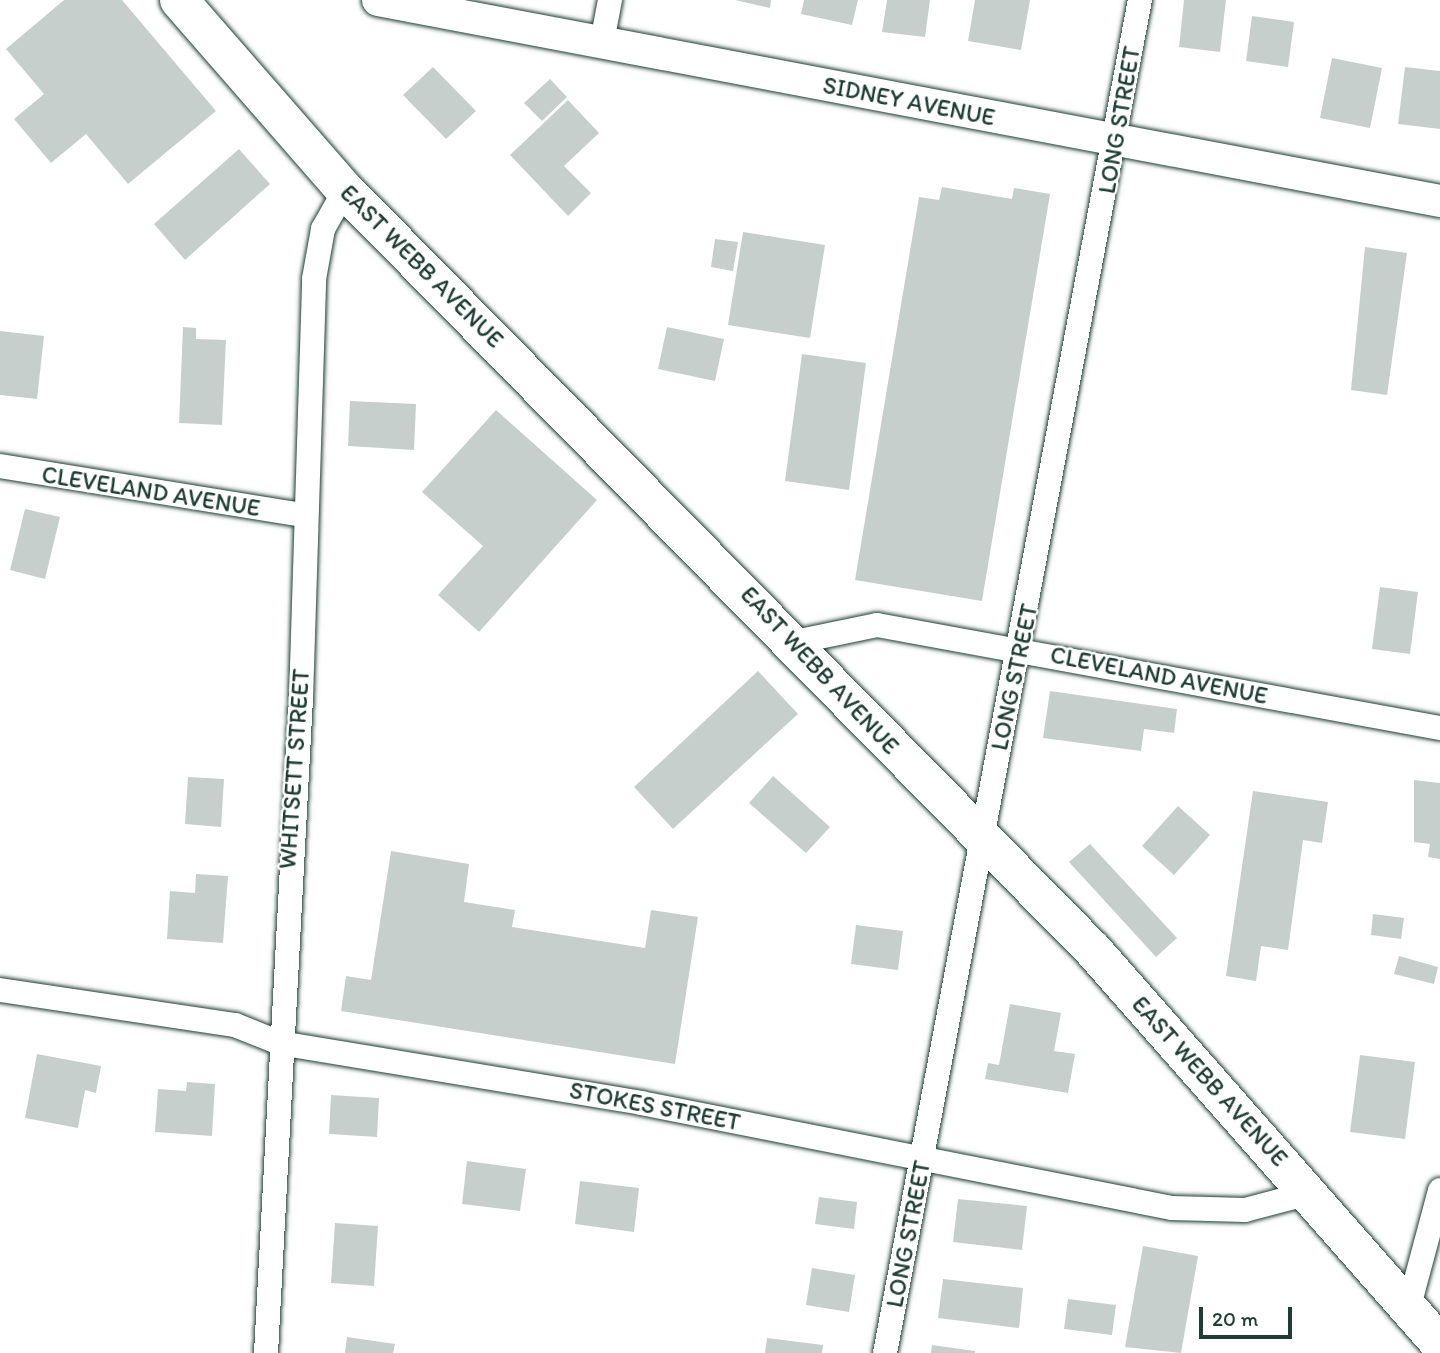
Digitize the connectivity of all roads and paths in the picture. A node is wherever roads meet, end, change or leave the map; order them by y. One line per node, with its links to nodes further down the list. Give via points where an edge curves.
1 (378, 0): 5 (street, SIDNEY AVENUE)
2 (610, 0): 5 (street)
3 (1140, 0): 6 (street, LONG STREET)
4 (189, 3): 7 (highway, EAST WEBB AVENUE)
5 (602, 42): 6 (street, SIDNEY AVENUE)
6 (1115, 141): 8 (street, SIDNEY AVENUE); 12 (street, LONG STREET)
7 (345, 190): 10 (street, WHITSETT STREET, via 323,229 314,279); 11 (highway, EAST WEBB AVENUE)
8 (1440, 201)
9 (0, 466): 10 (street, CLEVELAND AVENUE)
10 (303, 515): 16 (street, WHITSETT STREET, via 300,699)
11 (795, 642): 12 (street, CLEVELAND AVENUE, via 877,625); 14 (highway, EAST WEBB AVENUE)
12 (1020, 649): 13 (street, CLEVELAND AVENUE); 14 (street, LONG STREET)
13 (1440, 728)
14 (982, 838): 17 (street, LONG STREET); 19 (highway, EAST WEBB AVENUE, via 1093,950)
15 (0, 990): 16 (street, STOKES STREET, via 236,1025)
16 (280, 1042): 17 (street, STOKES STREET); 22 (street, WHITSETT STREET)
17 (922, 1157): 19 (street, STOKES STREET, via 1172,1208 1245,1210); 23 (street, LONG STREET)
18 (1440, 1190): 20 (street)
19 (1309, 1192): 20 (highway, EAST WEBB AVENUE)
20 (1409, 1306): 21 (highway, EAST WEBB AVENUE)
21 (1440, 1344)
22 (266, 1353)
23 (885, 1353)

